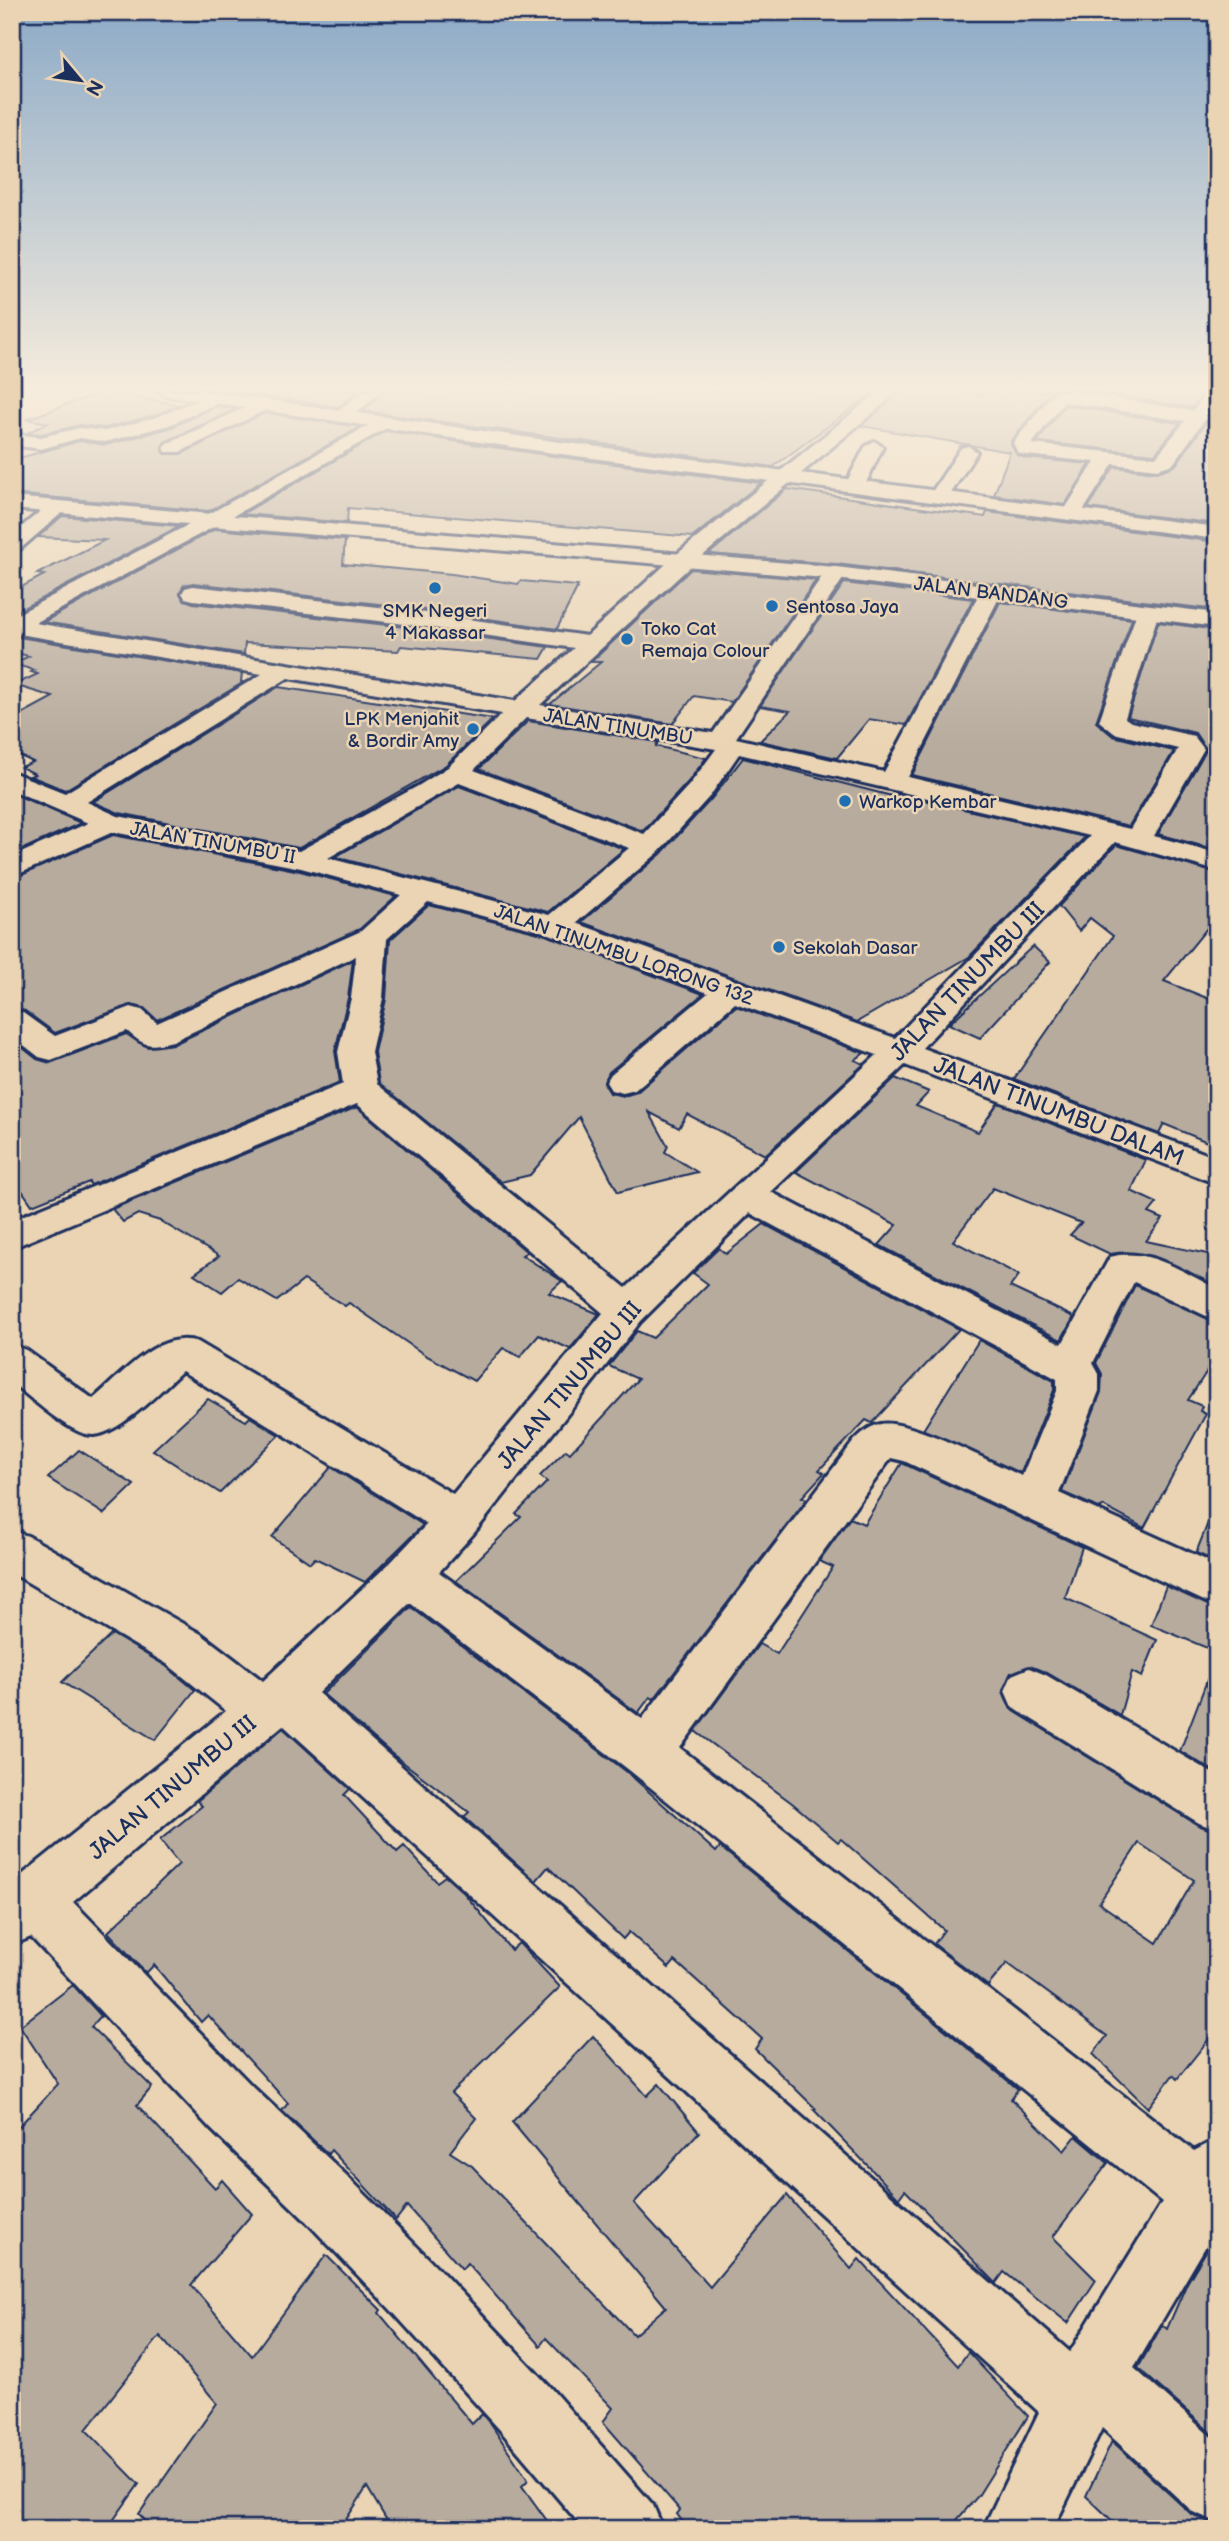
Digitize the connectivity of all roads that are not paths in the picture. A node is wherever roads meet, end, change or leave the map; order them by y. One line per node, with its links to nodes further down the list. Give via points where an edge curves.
1 (54, 510): 11 (street)
2 (117, 510): 8 (street, JALAN BANDANG)
3 (184, 510): 8 (street, JALAN BANDANG)
4 (229, 510): 8 (street)
5 (744, 510): 12 (street, JALAN TINUMBU II)
6 (1029, 510): 9 (street)
7 (1075, 510): 9 (street)
8 (221, 514): 12 (street, JALAN BANDANG); 19 (street)
9 (1071, 515): 10 (street)
10 (1217, 533)
11 (12, 546)
12 (693, 552): 13 (street, JALAN BANDANG); 16 (street, JALAN BANDANG); 20 (street, JALAN TINUMBU II)
13 (836, 573): 15 (street, JALAN BANDANG); 23 (street)
14 (193, 593): 20 (street, via 405,617)
15 (991, 593): 17 (street, JALAN BANDANG); 26 (street)
16 (1217, 605)
17 (1148, 611): 18 (street, JALAN BANDANG); 29 (street, JALAN TINUMBU III, via 1112,721 1123,728 1185,741 1191,749)
18 (1217, 620)
19 (12, 626): 21 (street, JALAN TINUMBU)
20 (592, 645): 22 (street, JALAN TINUMBU II)
21 (282, 672): 22 (street, JALAN TINUMBU); 27 (street)
22 (520, 710): 23 (street, JALAN TINUMBU); 24 (street, JALAN TINUMBU II)
23 (726, 744): 26 (street, JALAN TINUMBU); 30 (street, via 700,790)
24 (457, 773): 30 (street); 31 (street, JALAN TINUMBU II)
25 (12, 780): 27 (street, JALAN TINUMBU II)
26 (893, 780): 29 (street, JALAN TINUMBU)
27 (67, 803): 28 (street, JALAN TINUMBU II)
28 (110, 823): 31 (street, JALAN TINUMBU II); 33 (street)
29 (1124, 836): 32 (street, JALAN TINUMBU); 39 (street, JALAN TINUMBU III)
30 (649, 846): 35 (street)
31 (303, 860): 34 (street, JALAN TINUMBU LORONG 132)
32 (1217, 862)
33 (12, 868)
34 (423, 890): 35 (street, JALAN TINUMBU LORONG 132); 36 (street)
35 (555, 926): 37 (street, JALAN TINUMBU LORONG 132)
36 (372, 937): 38 (street, via 152,1037 131,1017 51,1050); 41 (street, via 367,997 353,1049)
37 (731, 990): 39 (street, JALAN TINUMBU LORONG 132); 40 (street)
38 (12, 1020)
39 (900, 1052): 42 (street, JALAN TINUMBU DALAM); 43 (street, JALAN TINUMBU III)
40 (623, 1082)
41 (361, 1089): 44 (street); 46 (street)
42 (1217, 1172)
43 (746, 1195): 46 (street, JALAN TINUMBU III); 48 (street)
44 (12, 1236)
45 (1217, 1306): 48 (street, via 1141,1269 1124,1266)
46 (627, 1311): 50 (street, JALAN TINUMBU III)
47 (12, 1361): 50 (street, via 94,1418 171,1357 184,1353)
48 (1071, 1365): 49 (street, via 1078,1374 1078,1391)
49 (1033, 1502): 53 (street); 56 (street, via 917,1448 881,1441)
50 (458, 1520): 52 (street, JALAN TINUMBU III)
51 (12, 1550): 55 (street)
52 (408, 1575): 55 (street, JALAN TINUMBU III); 56 (street)
53 (1217, 1587)
54 (1029, 1691): 57 (street)
55 (273, 1703): 58 (street, JALAN TINUMBU III); 60 (street)
56 (647, 1753): 59 (street)
57 (1217, 1805)
58 (22, 1910): 62 (street, via 133,2001 233,2109 338,2209 446,2322)
59 (1208, 2181): 60 (street)
60 (1085, 2389): 61 (street); 63 (street)
61 (1217, 2487)
62 (629, 2529)
63 (1017, 2529)

